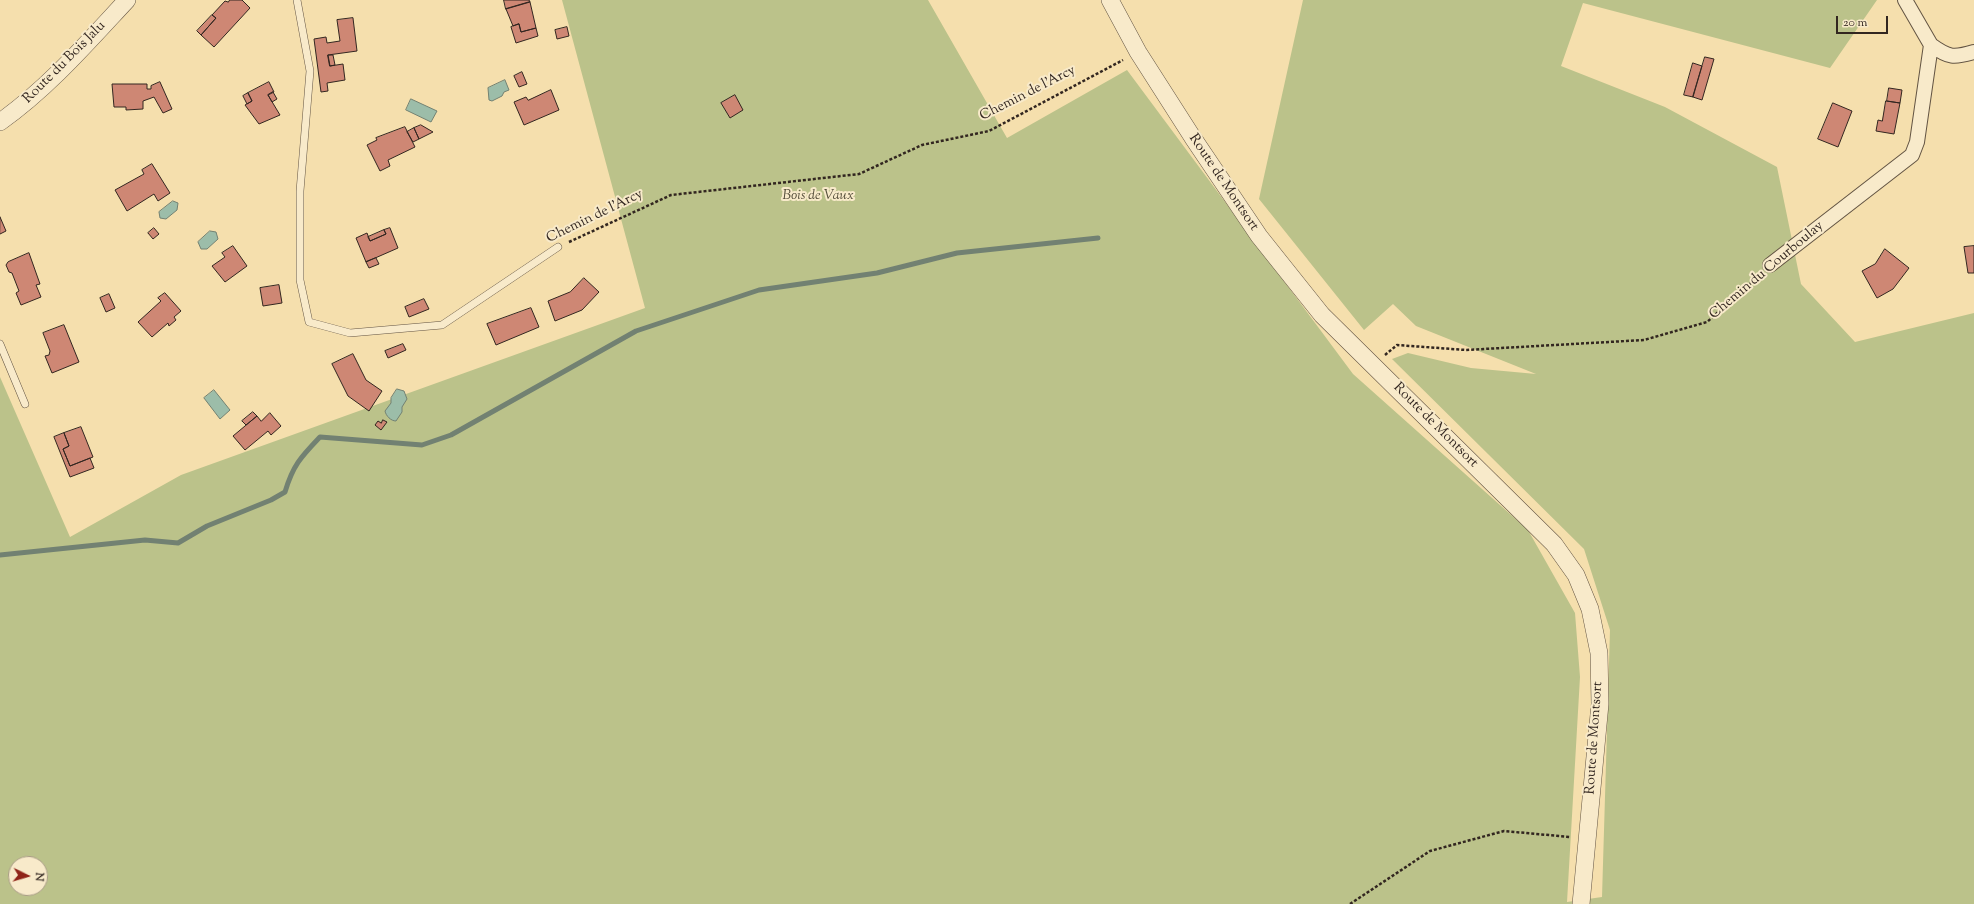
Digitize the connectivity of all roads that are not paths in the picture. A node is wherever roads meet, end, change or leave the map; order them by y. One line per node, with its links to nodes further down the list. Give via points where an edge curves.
1 (127, 0): 7 (street, Route du Bois Jalu, via 46,86)
2 (297, 0): 8 (lane, Chemin de l'Arcy, via 310,71 300,206 300,280 309,322 350,333 442,325)
3 (1110, 0): 12 (street, Route de Montsort, via 1138,52 1193,138 1259,236 1322,315 1554,544 1576,575 1590,609 1599,653 1600,704)
4 (1905, 0): 5 (street)
5 (1931, 44): 6 (street, via 1943,54 1956,57); 9 (street, Chemin du Courboulay, via 1917,142 1912,155)
6 (1974, 52)
7 (0, 122)
8 (558, 247)
9 (1770, 265)
10 (0, 344): 11 (lane)
11 (25, 404)
12 (1581, 904)

